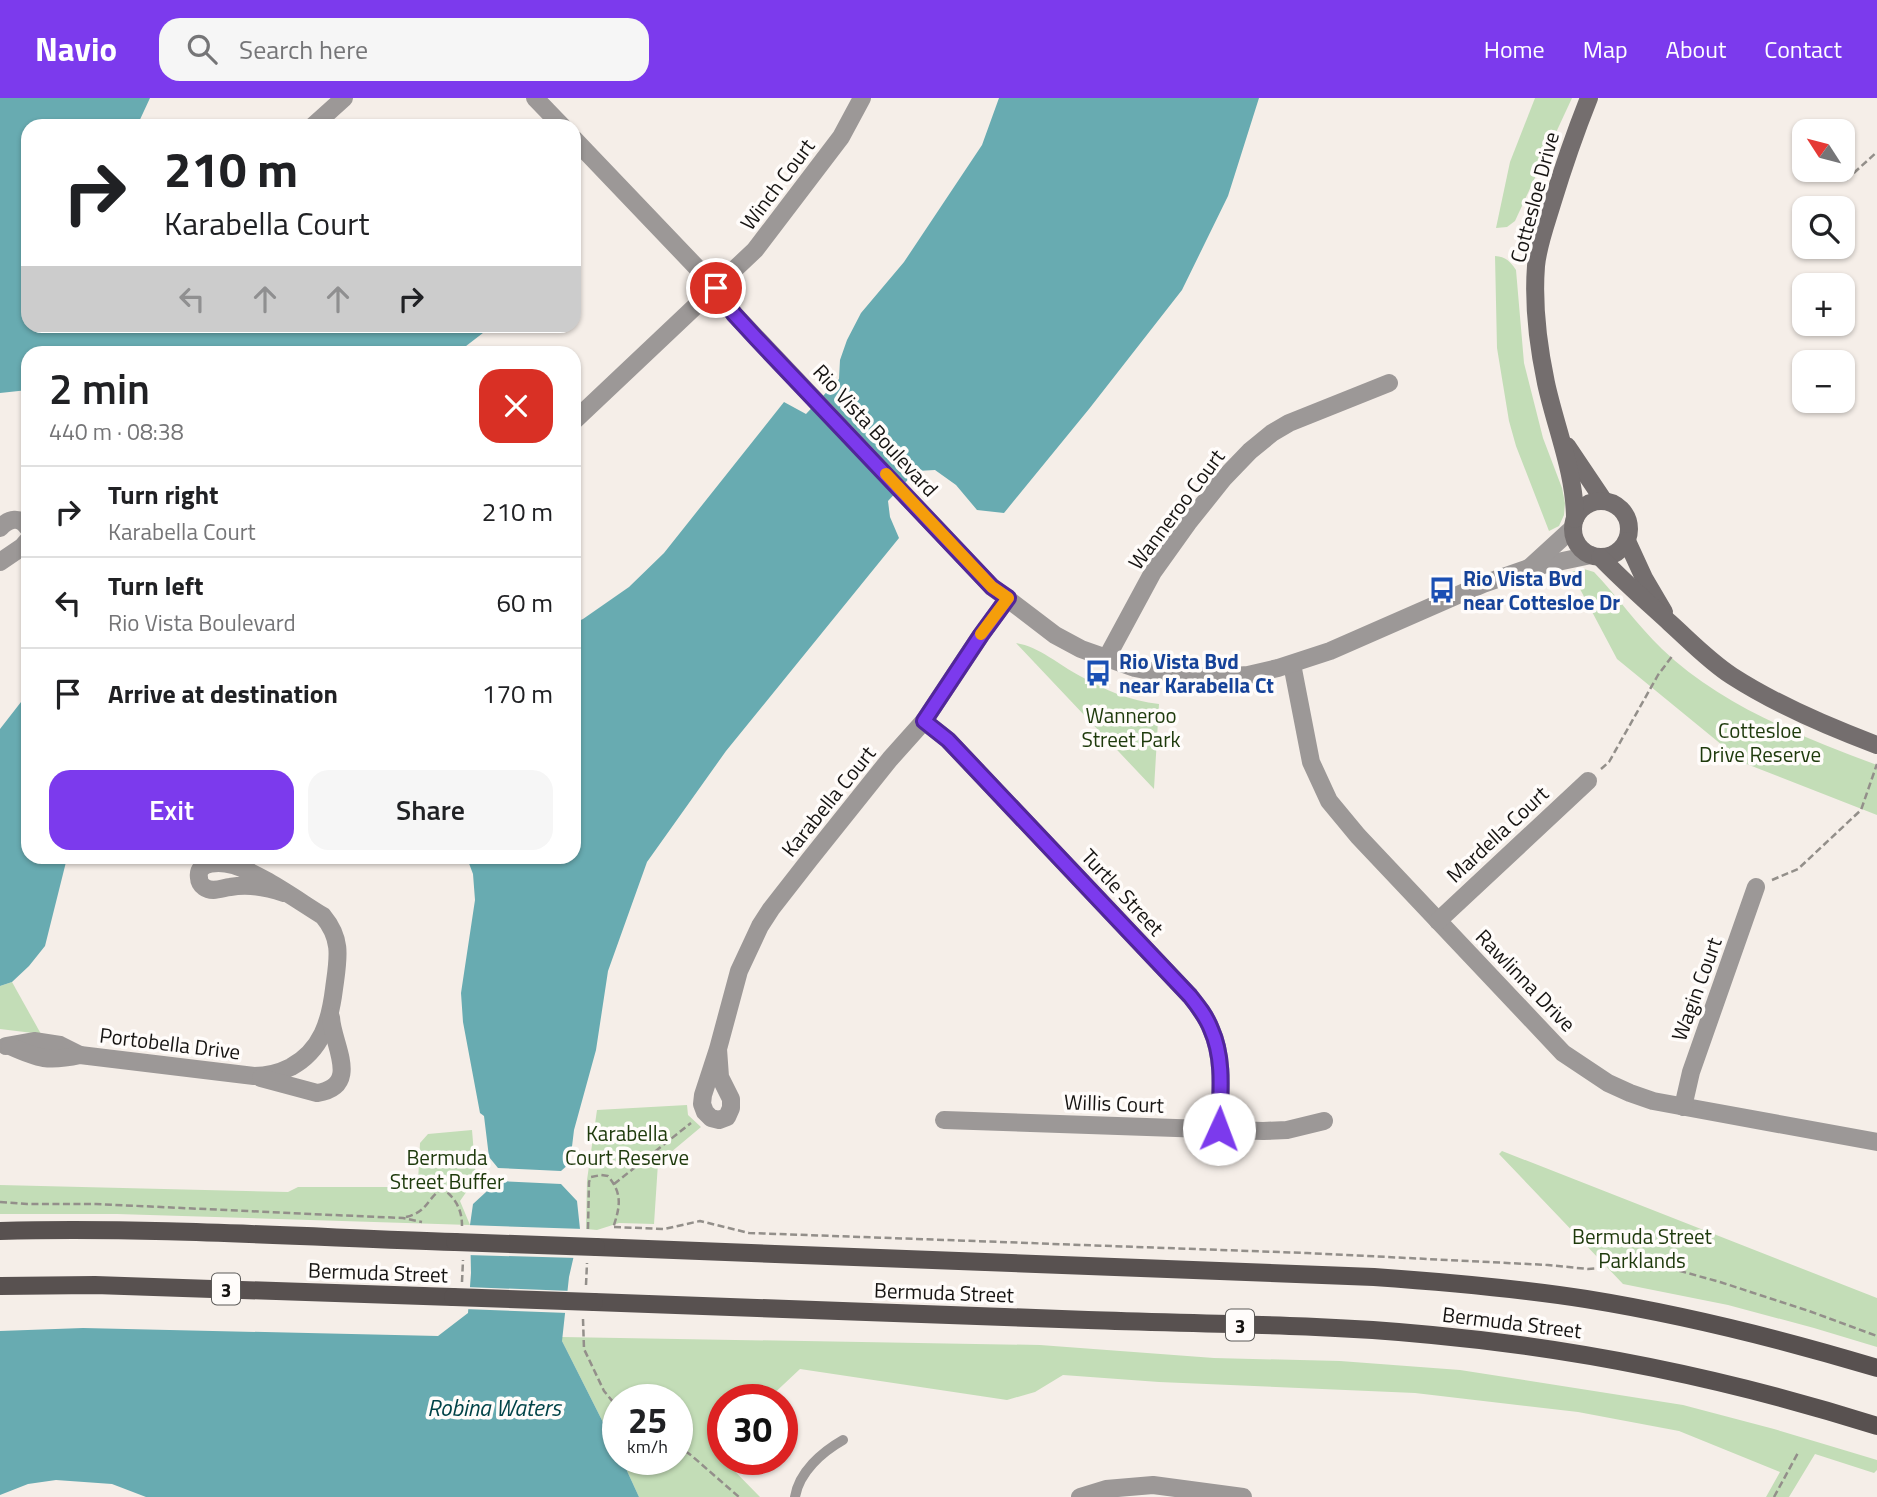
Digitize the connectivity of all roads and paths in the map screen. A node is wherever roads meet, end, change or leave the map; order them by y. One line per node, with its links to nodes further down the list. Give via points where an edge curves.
1 (344, 98): 5 (street)
2 (535, 98): 6 (street)
3 (862, 98): 10 (street, Winch Court, via 841,137 755,250)
4 (1589, 98): 13 (main road, Cottesloe Drive, via 1562,169 1536,264 1537,330)
5 (321, 119)
6 (555, 119)
7 (581, 146): 10 (street, Rio Vista Boulevard)
8 (1877, 152): 9 (path)
9 (1855, 172)
10 (716, 288): 12 (street, Winch Court); 23 (street, Rio Vista Boulevard, via 992,587)
11 (1389, 383): 26 (street, Wanneroo Court, via 1289,423 1250,451 1153,572)
12 (581, 414)
13 (1559, 434): 14 (main road, Cottesloe Drive); 16 (main road, Cottesloe Drive, via 1572,482)
14 (1604, 501): 16 (main road, via 1579,511); 18 (main road, via 1627,517)
15 (21, 521): 17 (street, via 7,521)
16 (1574, 523): 20 (main road, via 1578,544); 22 (street, Rio Vista Boulevard)
17 (0, 528)
18 (1626, 541): 20 (main road, via 1615,553); 24 (main road)
19 (21, 548): 21 (street)
20 (1595, 556): 22 (street, Rio Vista Boulevard); 24 (main road)
21 (0, 562)
22 (1530, 568): 27 (street, Rio Vista Boulevard)
23 (1008, 598): 26 (street, Rio Vista Boulevard, via 1055,635); 28 (street, Karabella Court)
24 (1671, 624): 29 (main road, via 1729,674 1761,694)
25 (1673, 655): 31 (path, via 1609,762)
26 (1106, 659): 27 (street, Rio Vista Boulevard, via 1193,677 1248,675)
27 (1292, 664): 34 (street, Rawlinna Drive, via 1311,762 1329,802)
28 (924, 721): 37 (street, Karabella Court, via 760,926 739,971); 45 (street, Turtle Street, via 948,740 1203,1013 1217,1049)
29 (1877, 746)
30 (1877, 764): 32 (path, via 1861,810 1798,869)
31 (1588, 780): 34 (street, Mardella Court)
32 (1756, 887): 41 (street, Wagin Court)
33 (284, 893): 35 (street, Portobella Drive, via 323,916 335,934 338,961)
34 (1438, 921): 41 (street, Rawlinna Drive, via 1563,1053 1619,1088)
35 (331, 1012): 38 (street, Portobella Drive); 39 (street, Portobella Drive)
36 (5, 1046): 40 (street, Portobella Drive, via 34,1041 60,1045 80,1055)
37 (718, 1049): 42 (street, Karabella Court, via 702,1104); 42 (street, Karabella Court, via 720,1077 732,1108 719,1120)
38 (312, 1051): 39 (street, via 330,1051); 40 (street, Portobella Drive, via 281,1072)
39 (342, 1070): 40 (street, Portobella Drive, via 336,1085 317,1093)
40 (254, 1076)
41 (1682, 1107): 46 (street, Rawlinna Drive)
42 (705, 1112): 47 (path)
43 (944, 1120): 45 (street, Willis Court)
44 (1324, 1121): 45 (street, Willis Court, via 1287,1130)
45 (1219, 1129)
46 (1877, 1142)
47 (614, 1184): 50 (path, via 608,1176 591,1177); 52 (path, via 620,1197 614,1227)
48 (0, 1202): 49 (path, via 403,1218)
49 (429, 1224)
50 (588, 1229)
51 (0, 1231): 53 (main road, Bermuda Street, bridge, via 455,1242)
52 (607, 1231)
53 (592, 1253): 55 (path); 56 (main road, Bermuda Street, via 1435,1282 1643,1309 1763,1335)
54 (0, 1286): 55 (main road, Bermuda Street / 3, bridge)
55 (588, 1301): 57 (path, via 584,1349); 58 (main road, Bermuda Street / 3, via 1430,1334 1563,1350 1703,1378)
56 (1877, 1367)
57 (602, 1387)
58 (1877, 1426)
59 (843, 1440): 63 (lane, via 809,1468)
60 (1799, 1451): 66 (path)
61 (693, 1457): 62 (path)
62 (739, 1497)
63 (795, 1497)
64 (1080, 1497): 65 (street, via 1106,1489 1153,1485)
65 (1242, 1497)
66 (1774, 1497)

